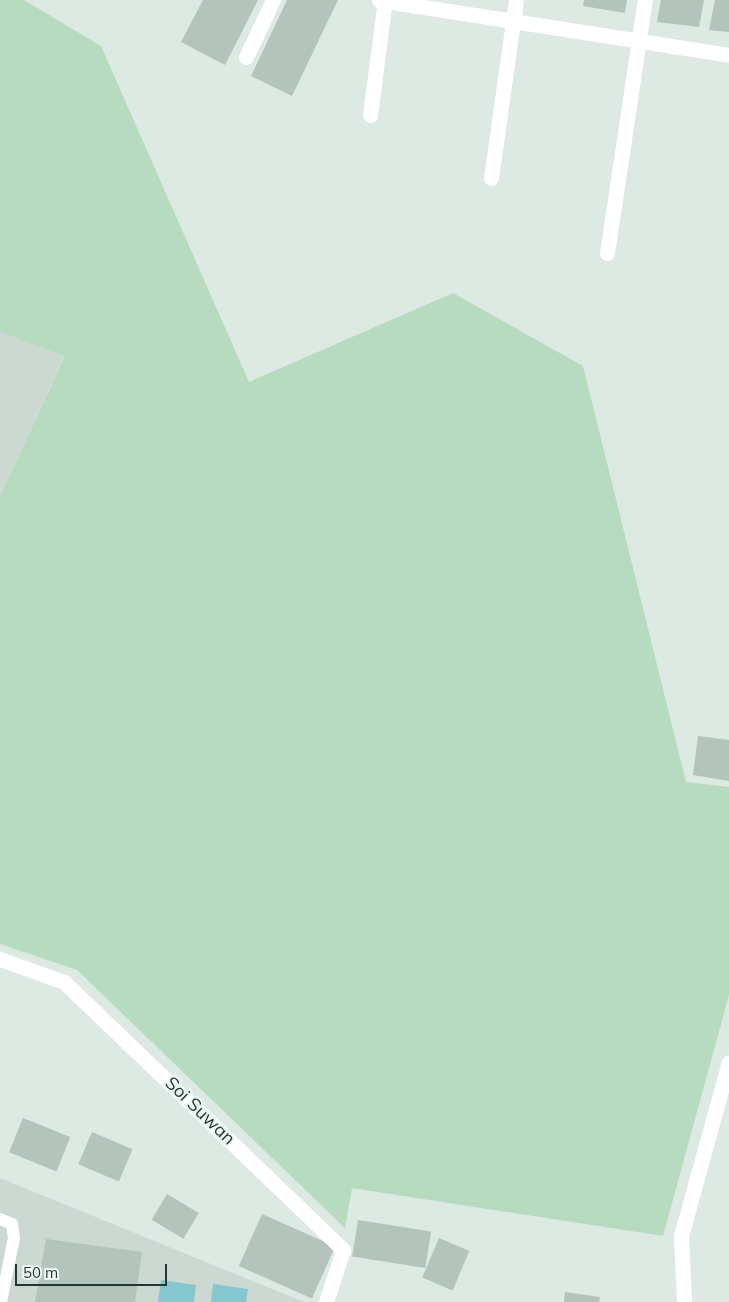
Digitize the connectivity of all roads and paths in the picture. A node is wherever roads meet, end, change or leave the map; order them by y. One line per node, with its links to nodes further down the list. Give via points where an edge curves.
1 (273, 0): 8 (street)
2 (516, 0): 5 (street)
3 (645, 0): 6 (street)
4 (383, 1): 5 (street); 9 (street)
5 (513, 22): 6 (street); 10 (street)
6 (638, 41): 7 (street); 11 (street)
7 (729, 55)
8 (246, 57)
9 (370, 115)
10 (491, 178)
11 (607, 253)
12 (0, 959): 16 (street, Soi Suwan, via 64,982 343,1250)
13 (729, 1062): 17 (street, via 681,1236)
14 (0, 1219): 15 (lane, via 12,1224 14,1238)
15 (2, 1302)
16 (326, 1302)
17 (684, 1302)

